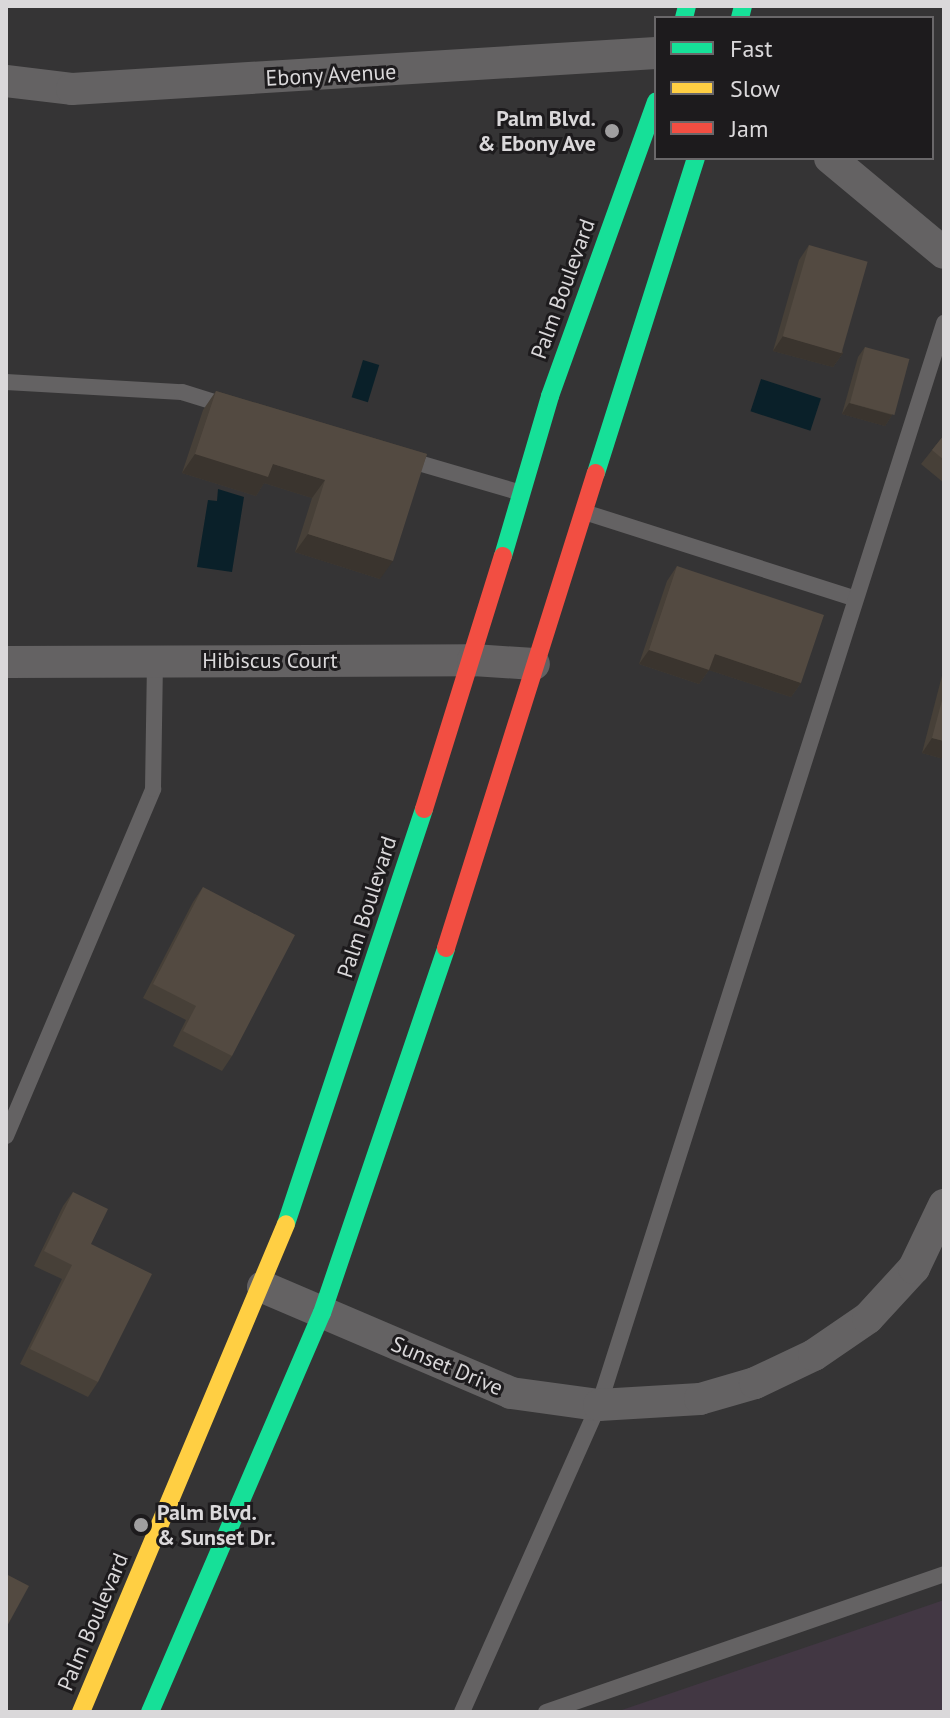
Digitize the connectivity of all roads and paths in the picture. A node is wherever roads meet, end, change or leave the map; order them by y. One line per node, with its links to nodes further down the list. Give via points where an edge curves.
1 (654, 53): 2 (street, Ebony Avenue, via 72,89)
2 (6, 81)
3 (654, 107): 11 (main road, Palm Boulevard, via 550,396)
4 (695, 160): 12 (main road)
5 (832, 160): 6 (street)
6 (944, 253)
7 (944, 323): 13 (lane)
8 (6, 382): 9 (lane, via 182,392)
9 (242, 410)
10 (390, 455): 11 (lane)
11 (522, 493): 14 (main road, Palm Boulevard)
12 (582, 512): 13 (lane); 17 (main road)
13 (854, 598): 22 (lane)
14 (473, 660): 15 (street, Hibiscus Court); 17 (street, Hibiscus Court); 20 (main road, Palm Boulevard)
15 (155, 661): 16 (street, Hibiscus Court); 18 (lane, via 153,789)
16 (6, 662)
17 (534, 664): 21 (main road, via 423,1019)
18 (6, 1136)
19 (944, 1205): 22 (street, Sunset Drive, via 914,1268 868,1318 814,1355 755,1383 700,1399)
20 (263, 1287): 21 (street, Sunset Drive); 24 (main road, Palm Boulevard)
21 (322, 1313): 22 (street, Sunset Drive, via 511,1393); 25 (main road)
22 (599, 1405): 26 (lane)
23 (944, 1574): 27 (lane)
24 (81, 1712)
25 (150, 1712)
26 (462, 1712)
27 (546, 1712)

